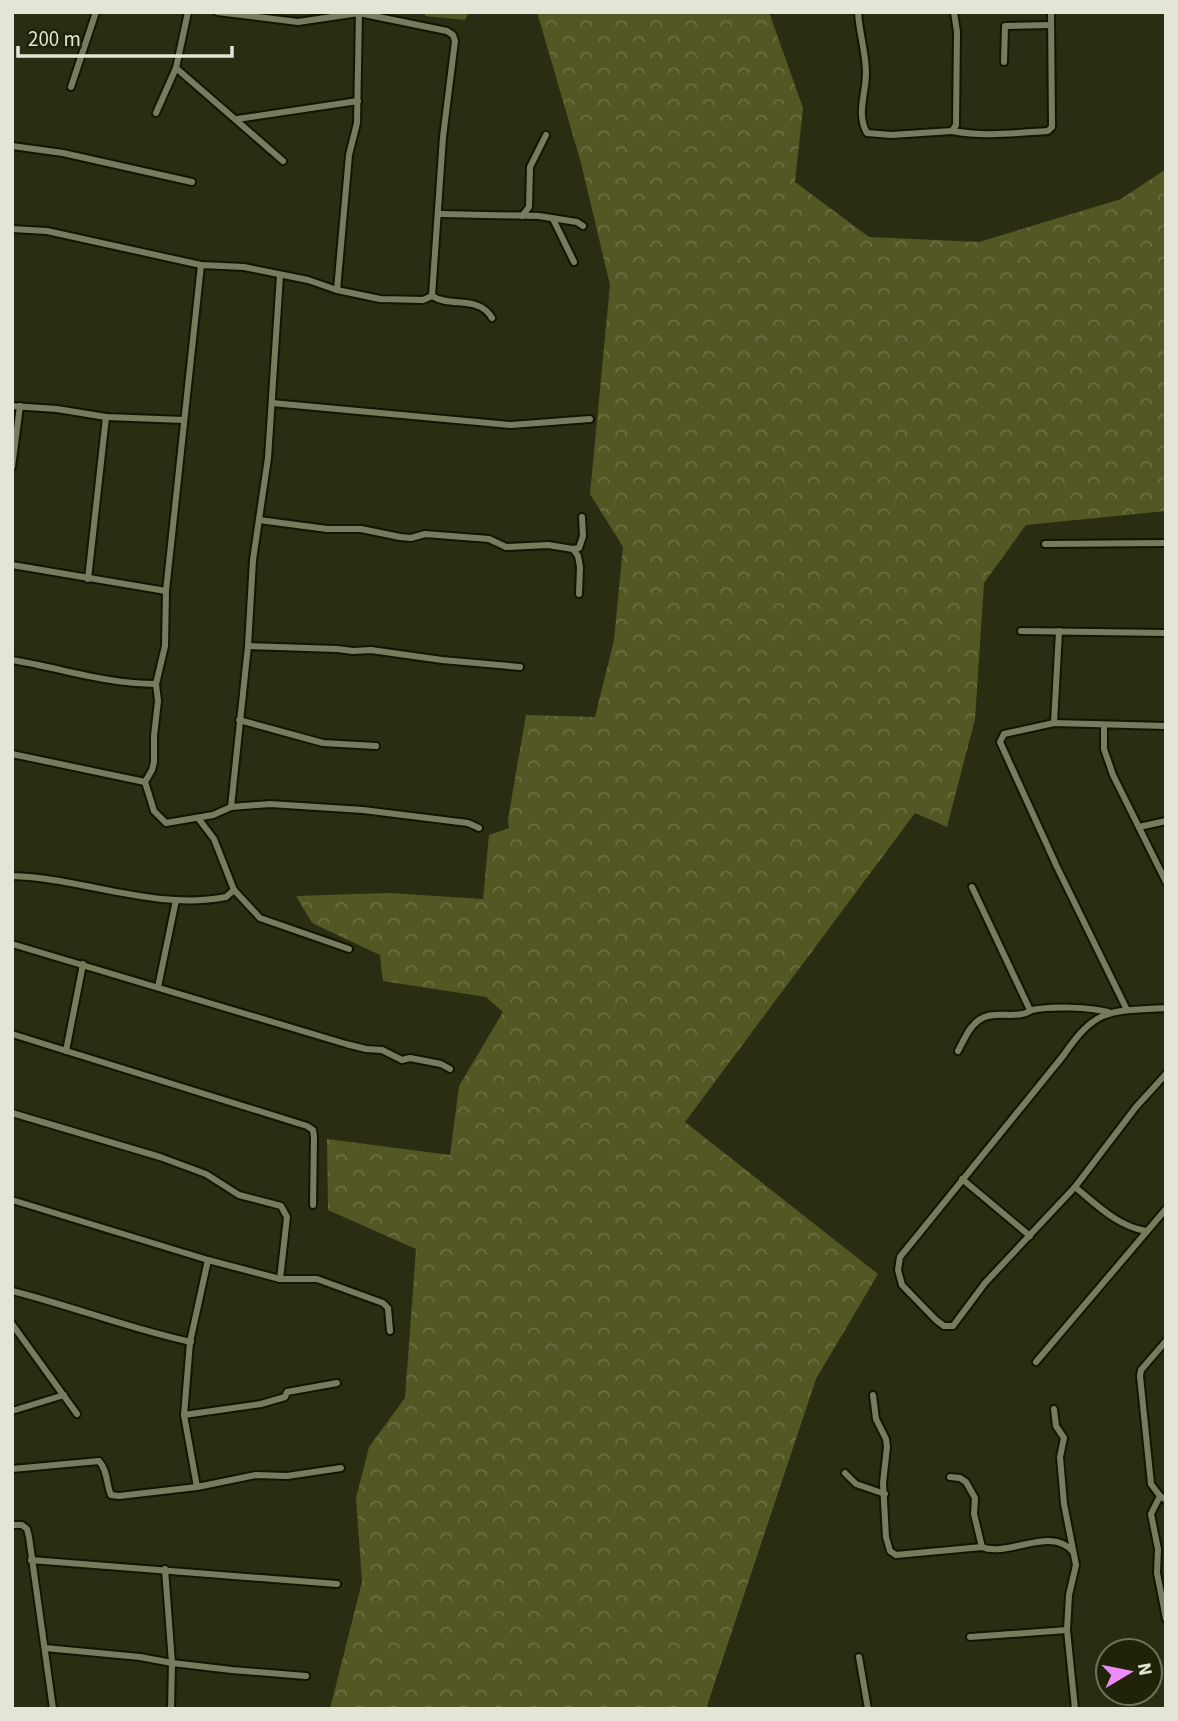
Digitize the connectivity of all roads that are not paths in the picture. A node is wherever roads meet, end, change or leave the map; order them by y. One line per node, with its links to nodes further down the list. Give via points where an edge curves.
1 (96, 12): 12 (street)
2 (188, 12): 11 (street)
3 (218, 12): 8 (street)
4 (858, 12): 16 (street, via 866,72 861,113 867,133)
5 (954, 12): 16 (street, via 957,113)
6 (1051, 12): 9 (street)
7 (359, 13): 8 (street, via 298,22); 13 (street); 21 (street, via 447,31 455,38 443,137)
8 (262, 15)
9 (1051, 25): 10 (street, via 1006,26); 16 (street, via 1052,127 995,134)
10 (1004, 62)
11 (176, 68): 14 (street); 15 (street)
12 (71, 87)
13 (358, 101): 15 (street); 29 (street)
14 (156, 113)
15 (237, 120): 19 (street)
16 (952, 131)
17 (546, 135): 22 (street, via 530,167 529,207)
18 (12, 146): 20 (street)
19 (283, 161)
20 (192, 182)
21 (440, 214): 22 (street); 30 (street)
22 (520, 217): 23 (street)
23 (553, 219): 24 (street); 26 (street)
24 (583, 226)
25 (12, 229): 27 (street, via 47,231)
26 (574, 262)
27 (201, 265): 28 (street); 36 (street)
28 (280, 275): 29 (street); 32 (street)
29 (337, 290): 30 (street, via 380,299)
30 (432, 296): 31 (street, via 482,306)
31 (492, 318)
32 (272, 403): 35 (street, via 511,425); 39 (street)
33 (16, 406): 34 (street); 37 (street)
34 (106, 417): 36 (street); 44 (street)
35 (590, 419)
36 (184, 420): 45 (street)
37 (12, 467)
38 (582, 517): 42 (street, via 581,543)
39 (259, 520): 42 (street, via 411,538 425,534 489,539 506,547); 50 (street)
40 (1166, 543): 41 (street)
41 (1045, 544)
42 (573, 549): 46 (street, via 580,567)
43 (12, 565): 44 (street)
44 (88, 579): 45 (street)
45 (166, 591): 53 (street, via 165,646)
46 (579, 594)
47 (1021, 631): 48 (street)
48 (1059, 631): 49 (street); 55 (street)
49 (1166, 633)
50 (248, 646): 52 (street, via 371,650); 54 (street)
51 (12, 660): 53 (street, via 98,680)
52 (520, 667)
53 (156, 684): 60 (street, via 152,771)
54 (239, 720): 58 (street, via 323,743); 61 (street)
55 (1054, 723): 56 (street); 77 (street, via 1004,734 1000,746)
56 (1104, 726): 57 (street); 64 (street, via 1104,749 1113,775)
57 (1166, 726)
58 (376, 746)
59 (12, 754): 60 (street)
60 (145, 782): 62 (street, via 158,818 166,823)
61 (231, 807): 62 (street); 65 (street, via 335,807)
62 (198, 818): 69 (street, via 214,839)
63 (1166, 821): 64 (street)
64 (1139, 827): 67 (street)
65 (479, 828)
66 (12, 876): 70 (street)
67 (1166, 881)
68 (972, 887): 76 (street)
69 (234, 890): 70 (street, via 215,899); 72 (street, via 260,918)
70 (176, 900): 74 (street)
71 (12, 944): 73 (street)
72 (349, 949)
73 (83, 964): 74 (street); 80 (street)
74 (158, 987): 82 (street, via 346,1044)
75 (1166, 1008): 77 (street)
76 (1030, 1010): 78 (street); 81 (street, via 981,1018)
77 (1127, 1010): 78 (street)
78 (1108, 1012): 85 (street, via 1080,1031)
79 (12, 1034): 80 (street)
80 (66, 1051): 88 (street, via 307,1126 314,1137)
81 (958, 1051)
82 (450, 1069)
83 (1166, 1074): 86 (street)
84 (12, 1113): 93 (street, via 160,1157 206,1174 239,1195 281,1206 287,1217)
85 (962, 1179): 91 (street); 91 (street, via 900,1257 902,1285 936,1320 953,1326 985,1283)
86 (1075, 1187): 90 (street, via 1115,1219); 91 (street)
87 (12, 1200): 92 (street)
88 (313, 1205)
89 (1166, 1209): 90 (street)
90 (1146, 1231): 99 (street)
91 (1030, 1236)
92 (208, 1260): 93 (street); 98 (street)
93 (280, 1279): 96 (street, via 317,1279 379,1301 388,1308)
94 (12, 1291): 98 (street)
95 (12, 1324): 101 (street)
96 (390, 1331)
97 (1166, 1341): 113 (street, via 1140,1376 1151,1484)
98 (191, 1342): 106 (street)
99 (1036, 1362)
100 (337, 1383): 106 (street, via 287,1392 285,1397 261,1404)
101 (64, 1395): 104 (street); 105 (street)
102 (873, 1395): 112 (street, via 876,1419 886,1439)
103 (1054, 1409): 116 (street, via 1056,1426 1064,1438 1060,1462)
104 (12, 1411)
105 (77, 1414)
106 (184, 1415): 111 (street)
107 (341, 1468): 111 (street, via 256,1475)
108 (12, 1469): 111 (street, via 99,1461 111,1495 119,1496)
109 (845, 1473): 112 (street, via 856,1484)
110 (950, 1477): 115 (street, via 966,1482 975,1497)
111 (197, 1487)
112 (886, 1494): 115 (street, via 886,1537 893,1553)
113 (1163, 1498): 120 (street, via 1151,1514)
114 (12, 1525): 117 (street, via 27,1529)
115 (982, 1547): 116 (street, via 991,1550 1049,1542 1065,1544)
116 (1073, 1552): 121 (street, via 1076,1565)
117 (31, 1560): 118 (street); 123 (street)
118 (164, 1569): 119 (street); 125 (street)
119 (337, 1584)
120 (1166, 1619)
121 (1067, 1630): 122 (street); 130 (street)
122 (970, 1637)
123 (46, 1648): 125 (street); 127 (street)
124 (859, 1657): 129 (street)
125 (172, 1663): 126 (street); 128 (street)
126 (306, 1676)
127 (52, 1709)
128 (171, 1709)
129 (868, 1709)
130 (1075, 1709)

